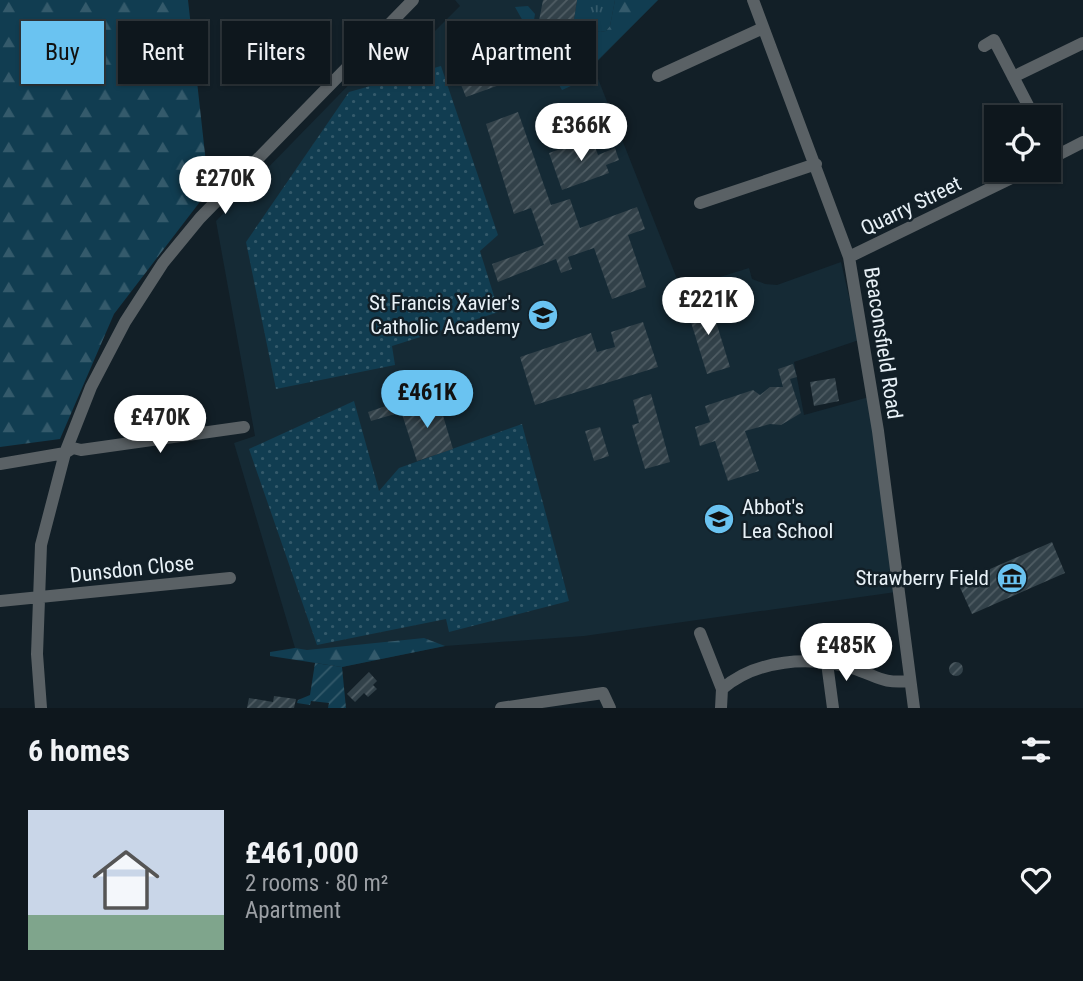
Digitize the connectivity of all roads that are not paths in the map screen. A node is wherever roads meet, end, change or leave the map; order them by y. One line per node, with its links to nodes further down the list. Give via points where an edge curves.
1 (413, 0): 16 (street, via 200,218 163,263 91,387)
2 (753, 0): 3 (street, Beaconsfield Road)
3 (763, 28): 6 (street); 11 (street, Beaconsfield Road)
4 (994, 40): 7 (street)
5 (1083, 43): 7 (street)
6 (658, 76)
7 (1013, 77): 8 (street)
8 (1028, 105)
9 (1083, 142): 10 (street)
10 (1061, 153)
11 (816, 164): 13 (street); 14 (street, Beaconsfield Road)
12 (1003, 182): 14 (street, Quarry Street)
13 (700, 203)
14 (849, 257): 23 (street, Beaconsfield Road, via 878,431)
15 (244, 426): 16 (street, via 73,448)
16 (65, 453): 17 (street); 19 (street, via 41,545)
17 (0, 464)
18 (230, 578): 19 (street, Dunsdon Close)
19 (38, 597): 20 (street, Dunsdon Close); 25 (street)
20 (0, 601)
21 (700, 633): 24 (street)
22 (827, 663): 23 (street, via 888,682); 24 (street, via 786,662 765,667); 29 (street)
23 (910, 681): 30 (street, Beaconsfield Road)
24 (722, 690): 28 (street)
25 (38, 708)
26 (501, 708): 27 (street, via 603,693)
27 (610, 708)
28 (721, 708)
29 (833, 708)
30 (914, 708)

